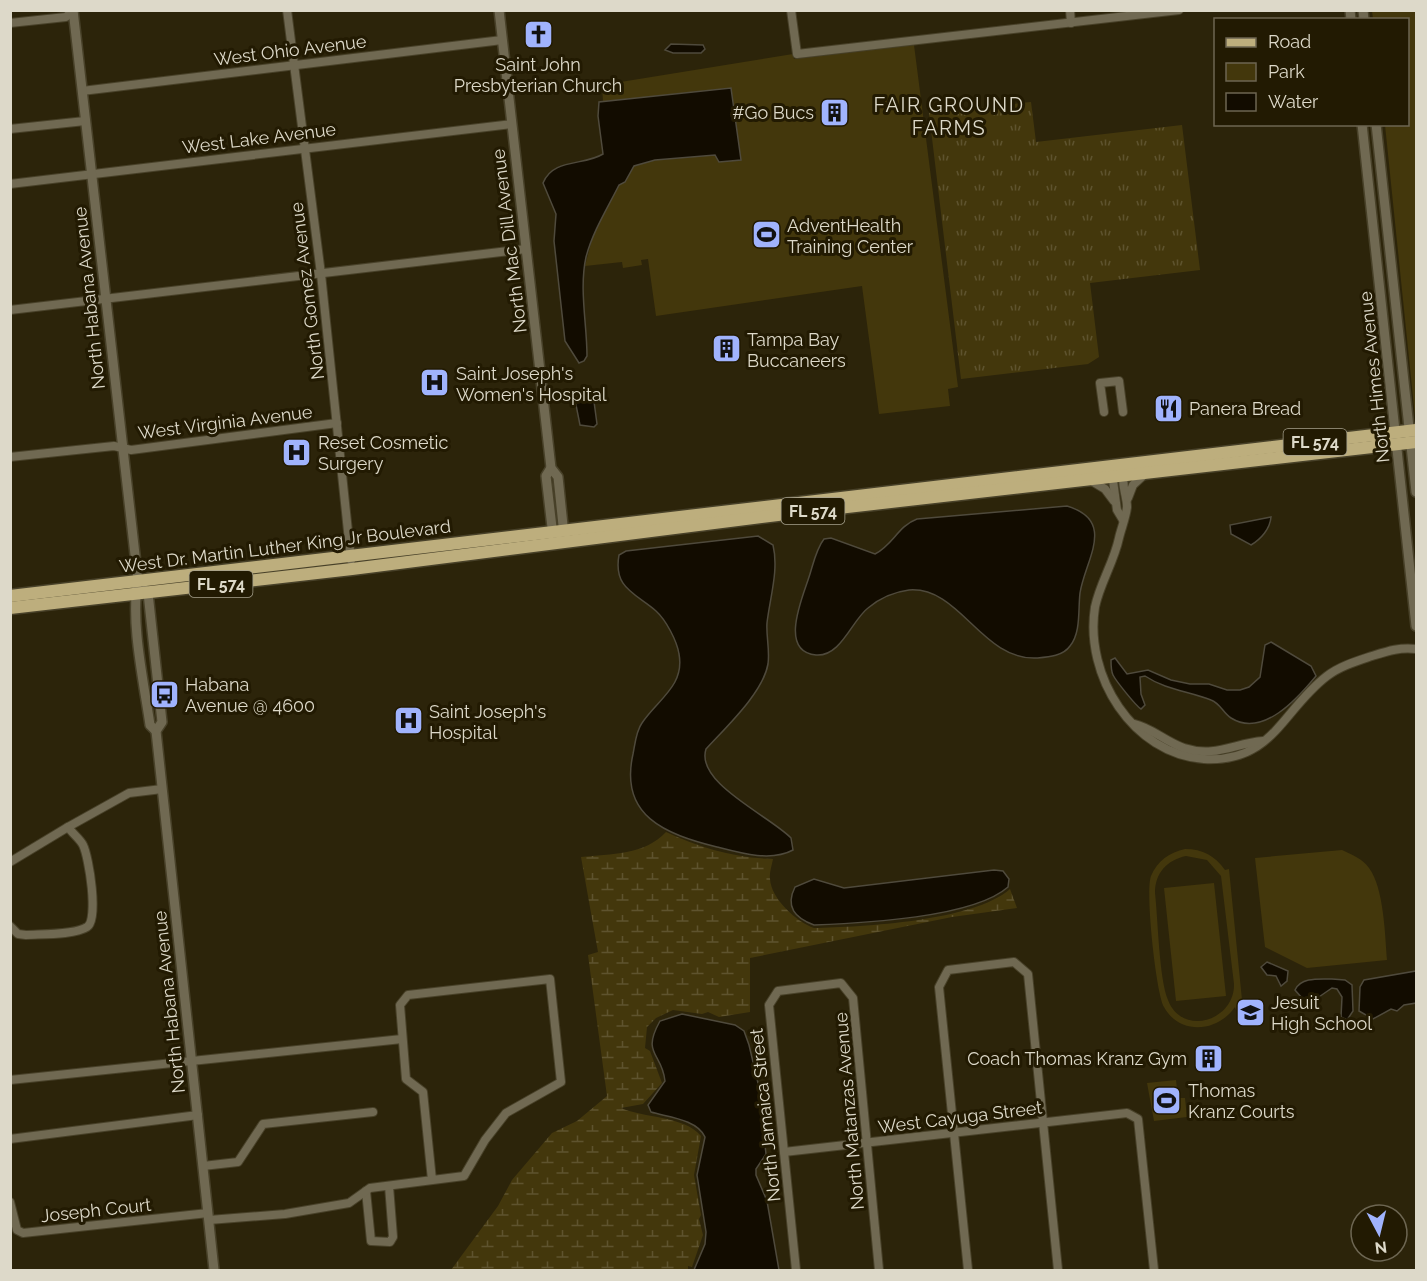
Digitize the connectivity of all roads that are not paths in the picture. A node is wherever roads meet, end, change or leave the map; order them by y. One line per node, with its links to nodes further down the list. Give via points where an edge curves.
1 (73, 10): 7 (street, via 66,16); 11 (street, North Habana Avenue)
2 (287, 10): 10 (street, North Gomez Avenue)
3 (499, 10): 9 (street, North Mac Dill Avenue)
4 (791, 10): 8 (street, via 797,54)
5 (1070, 10): 8 (street)
6 (1179, 10): 8 (street)
7 (10, 23)
8 (1071, 23)
9 (502, 40): 10 (street, West Ohio Avenue); 13 (street, North Mac Dill Avenue)
10 (293, 65): 11 (street, West Ohio Avenue); 17 (street, North Gomez Avenue)
11 (82, 91): 12 (street, North Habana Avenue)
12 (85, 121): 16 (street); 20 (street, North Habana Avenue)
13 (512, 124): 17 (street, West Lake Avenue); 22 (street, North Mac Dill Avenue)
14 (1362, 126): 19 (street, North Himes Avenue)
15 (1376, 126): 18 (street, North Himes Avenue)
16 (10, 129)
17 (305, 148): 20 (street, West Lake Avenue); 23 (street, North Gomez Avenue)
18 (1378, 148): 19 (street); 29 (street, North Himes Avenue)
19 (1366, 150): 29 (street, North Himes Avenue)
20 (91, 173): 21 (street, West Lake Avenue); 24 (street, North Habana Avenue)
21 (10, 184)
22 (526, 249): 23 (street); 39 (street, North Mac Dill Avenue, via 551,468 558,477)
23 (321, 274): 24 (street); 28 (street, North Gomez Avenue)
24 (105, 299): 25 (street); 30 (street, North Habana Avenue)
25 (10, 310)
26 (1104, 412): 27 (street, via 1100,382 1119,381)
27 (1123, 412)
28 (337, 423): 30 (street, West Virginia Avenue, via 131,450); 40 (street, North Gomez Avenue)
29 (1408, 437): 32 (main road, FL 574, via 1129,463); 33 (main road, FL 574); 35 (street, North Himes Avenue); 45 (street, North Himes Avenue)
30 (122, 448): 31 (street, West Virginia Avenue); 41 (street, North Habana Avenue)
31 (10, 458)
32 (1115, 472): 33 (main road, FL 574); 34 (main road, FL 574); 36 (street); 37 (street); 39 (main road, FL 574)
33 (1147, 473): 36 (street, via 1133,485)
34 (1088, 480): 37 (street, via 1105,489); 39 (main road, FL 574)
35 (1416, 492)
36 (1126, 505): 38 (street)
37 (1116, 507): 38 (street)
38 (1123, 520): 46 (street, via 1118,547 1097,598 1094,637 1104,678 1117,702 1139,733 1154,744 1194,758 1235,756 1257,748 1279,729 1327,676 1400,647)
39 (559, 538): 40 (main road, West Dr. Martin Luther King Jr Boulevard / FL 574)
40 (352, 563): 41 (main road, West Dr. Martin Luther King Jr Boulevard / FL 574); 42 (main road, West Dr. Martin Luther King Jr Boulevard / FL 574)
41 (138, 581): 42 (street, North Habana Avenue); 43 (main road, West Dr. Martin Luther King Jr Boulevard / FL 574)
42 (142, 593): 44 (main road, West Dr. Martin Luther King Jr Boulevard / FL 574); 47 (street, North Habana Avenue, via 144,682 150,724); 47 (street, North Habana Avenue, via 162,722)
43 (10, 596)
44 (10, 608)
45 (1416, 626)
46 (1416, 649)
47 (156, 730): 48 (street, North Habana Avenue)
48 (162, 789): 49 (street, via 129,793); 54 (street, North Habana Avenue)
49 (68, 827): 50 (street); 51 (street, via 83,846 93,920 79,930 26,935 18,934)
50 (10, 862)
51 (10, 926)
52 (810, 987): 61 (street, North Matanzas Avenue, via 841,983 853,998); 62 (street, North Jamaica Street, via 778,991 770,1005)
53 (402, 1039): 54 (street); 64 (street, via 406,1079 423,1092); 64 (street, via 400,1005 408,995 550,979 561,1082 506,1113 464,1176)
54 (192, 1062): 55 (street); 57 (street, North Habana Avenue)
55 (10, 1080)
56 (373, 1112): 63 (street, via 263,1124 238,1161)
57 (198, 1114): 60 (street); 63 (street, North Habana Avenue)
58 (1043, 1122): 59 (street, West Cayuga Street); 59 (street, via 1028,974 1014,962 948,970 939,987); 73 (street); 74 (street, West Cayuga Street, via 1127,1113 1138,1119)
59 (954, 1133): 61 (street, West Cayuga Street); 72 (street)
60 (10, 1139)
61 (866, 1143): 62 (street, West Cayuga Street); 71 (street, North Matanzas Avenue)
62 (784, 1152): 70 (street, North Jamaica Street)
63 (203, 1166): 68 (street, North Habana Avenue)
64 (432, 1180): 65 (street)
65 (388, 1186): 66 (street); 66 (street, via 393,1237 390,1242 371,1240)
66 (366, 1191): 68 (street, via 349,1203 285,1214)
67 (10, 1202): 68 (street, Joseph Court, via 17,1230 23,1233)
68 (208, 1216): 69 (street, North Habana Avenue)
69 (214, 1270)
70 (796, 1270)
71 (879, 1270)
72 (968, 1270)
73 (1058, 1270)
74 (1154, 1270)

